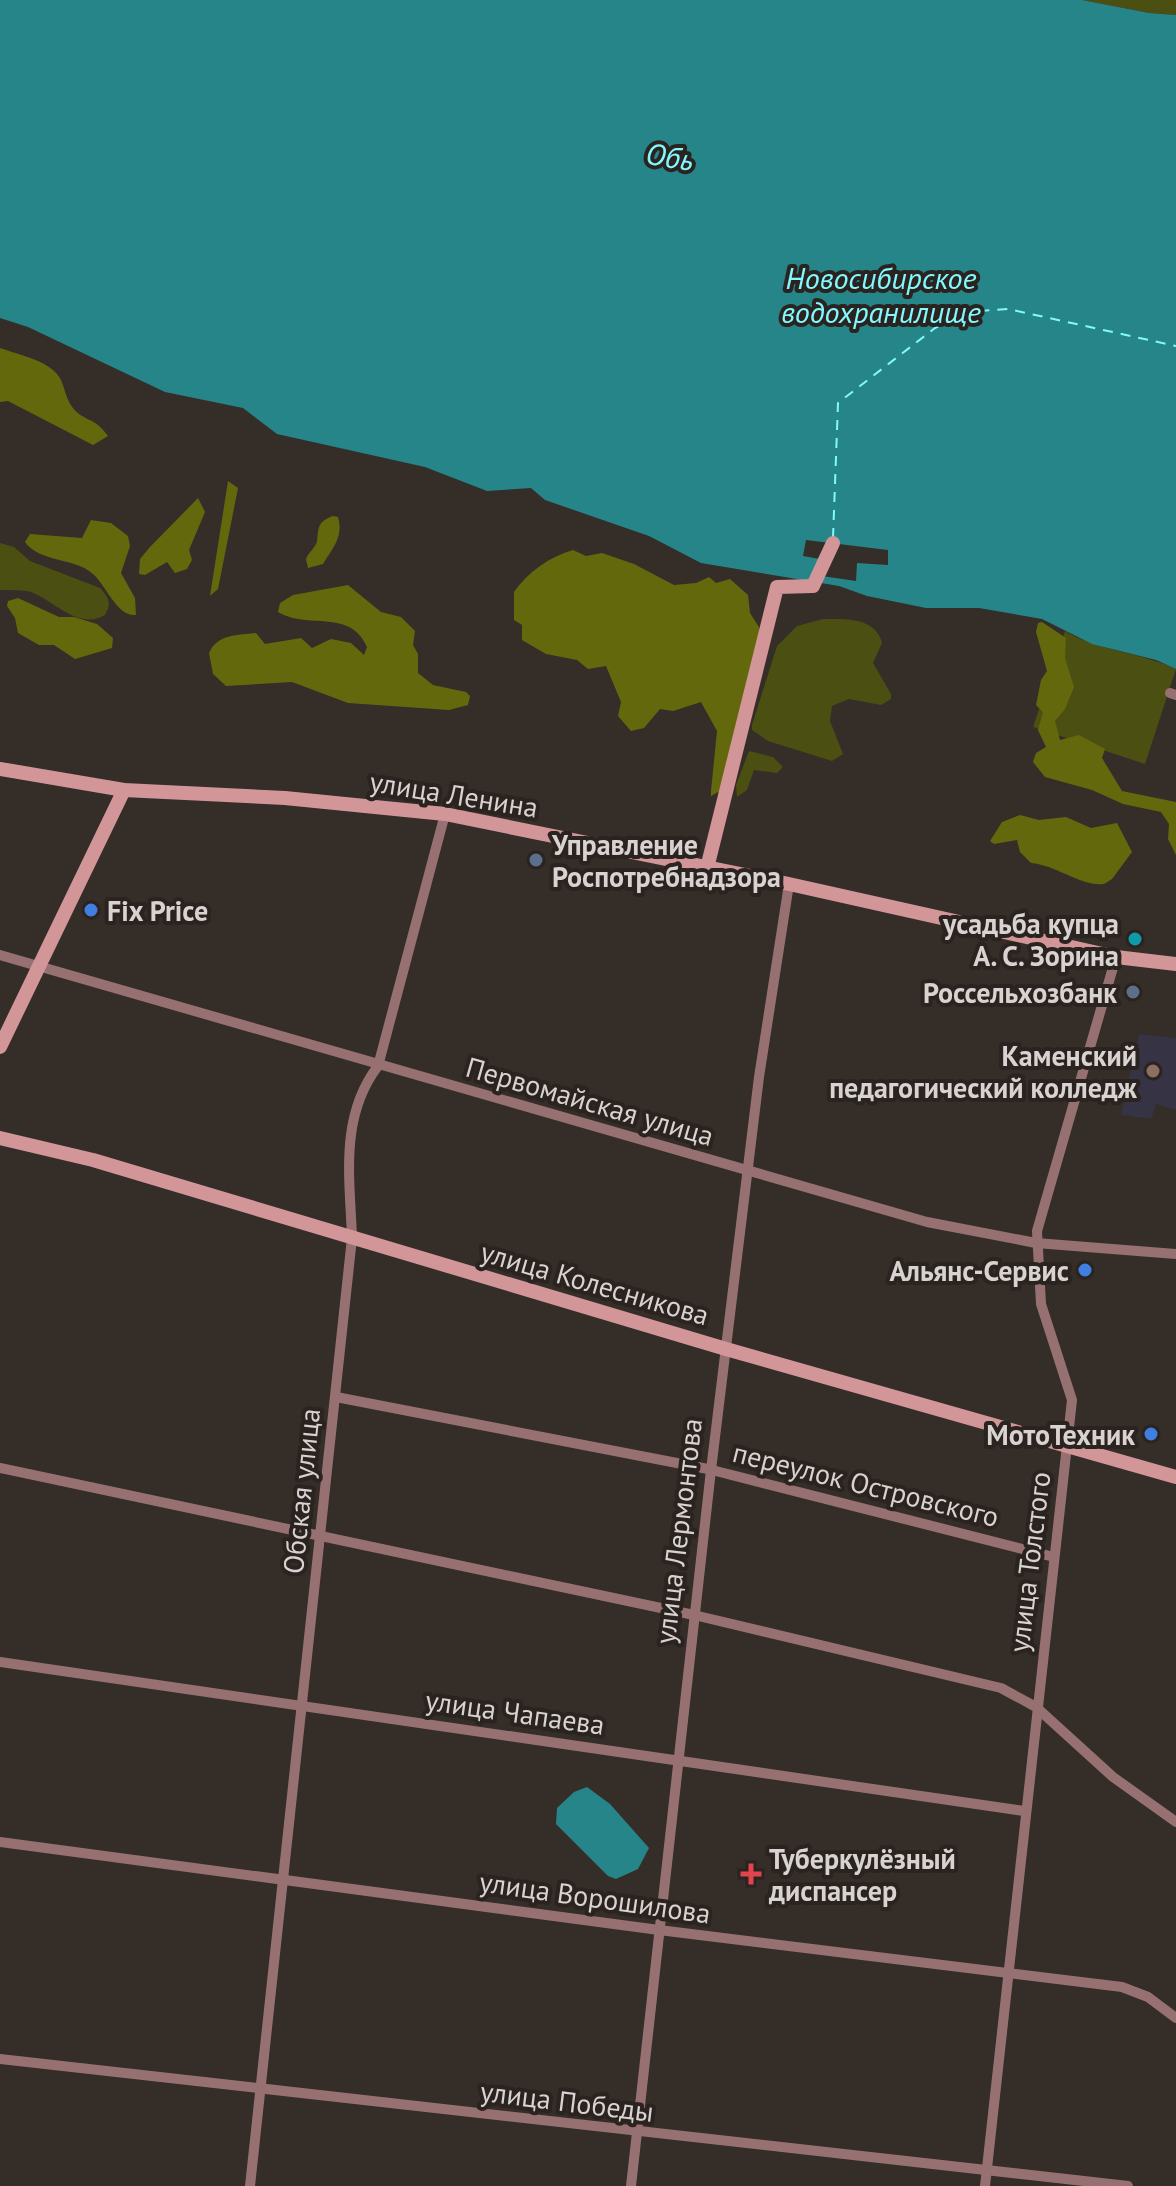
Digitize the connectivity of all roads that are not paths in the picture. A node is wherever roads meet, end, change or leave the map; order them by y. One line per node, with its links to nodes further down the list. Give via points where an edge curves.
1 (833, 543): 5 (street, via 813,586 777,587)
2 (0, 769): 3 (street, улица Ленина)
3 (124, 790): 4 (street, улица Ленина, via 285,798); 10 (street)
4 (445, 814): 5 (street, улица Ленина); 12 (street, Обская улица)
5 (707, 868): 6 (street, улица Ленина)
6 (789, 884): 8 (street, улица Ленина); 14 (street, улица Лермонтова)
7 (0, 955): 10 (street, Первомайская улица)
8 (1116, 957): 9 (street, улица Ленина); 16 (street, улица Толстого)
9 (1176, 964)
10 (39, 967): 11 (street); 12 (street, Первомайская улица)
11 (0, 1047)
12 (378, 1066): 14 (street, Первомайская улица); 15 (street, Обская улица, via 357,1100 351,1126)
13 (0, 1138): 15 (street, улица Колесникова, via 93,1160)
14 (749, 1171): 16 (street, Первомайская улица, via 927,1222); 18 (street, улица Лермонтова)
15 (352, 1238): 18 (street, улица Колесникова); 19 (street, Обская улица)
16 (1036, 1243): 17 (street, Первомайская улица); 20 (street, улица Толстого, via 1041,1304 1072,1400)
17 (1176, 1254)
18 (726, 1349): 20 (street, улица Колесникова); 22 (street, улица Лермонтова)
19 (336, 1397): 22 (street, переулок Островского); 24 (street, Обская улица)
20 (1066, 1447): 23 (street, улица Колесникова); 25 (street, улица Толстого)
21 (0, 1468): 24 (street)
22 (711, 1470): 25 (street, переулок Островского); 26 (street, улица Лермонтова)
23 (1176, 1477)
24 (320, 1535): 26 (street); 28 (street, Обская улица)
25 (1054, 1557): 29 (street, улица Толстого)
26 (694, 1615): 29 (street, via 1001,1688); 30 (street, улица Лермонтова)
27 (0, 1662): 28 (street, улица Чапаева)
28 (301, 1705): 30 (street, улица Чапаева); 34 (street, Обская улица)
29 (1036, 1707): 31 (street, улица Толстого); 32 (street, via 1113,1777)
30 (678, 1760): 31 (street, улица Чапаева); 35 (street, улица Лермонтова)
31 (1024, 1811): 36 (street, улица Толстого)
32 (1176, 1822)
33 (0, 1842): 34 (street, улица Ворошилова)
34 (282, 1879): 35 (street, улица Ворошилова); 39 (street, Обская улица)
35 (659, 1930): 36 (street, улица Ворошилова); 40 (street, улица Лермонтова)
36 (1007, 1973): 37 (street, улица Ворошилова, via 1122,1987 1148,1997); 41 (street, улица Толстого)
37 (1176, 2018)
38 (0, 2059): 39 (street, улица Победы)
39 (260, 2089): 40 (street, улица Победы); 42 (street, Обская улица)
40 (637, 2133): 41 (street, улица Победы); 43 (street, улица Лермонтова)
41 (987, 2170): 44 (street, улица Толстого); 45 (street, улица Победы)
42 (250, 2186)
43 (631, 2186)
44 (985, 2186)
45 (1128, 2186)

